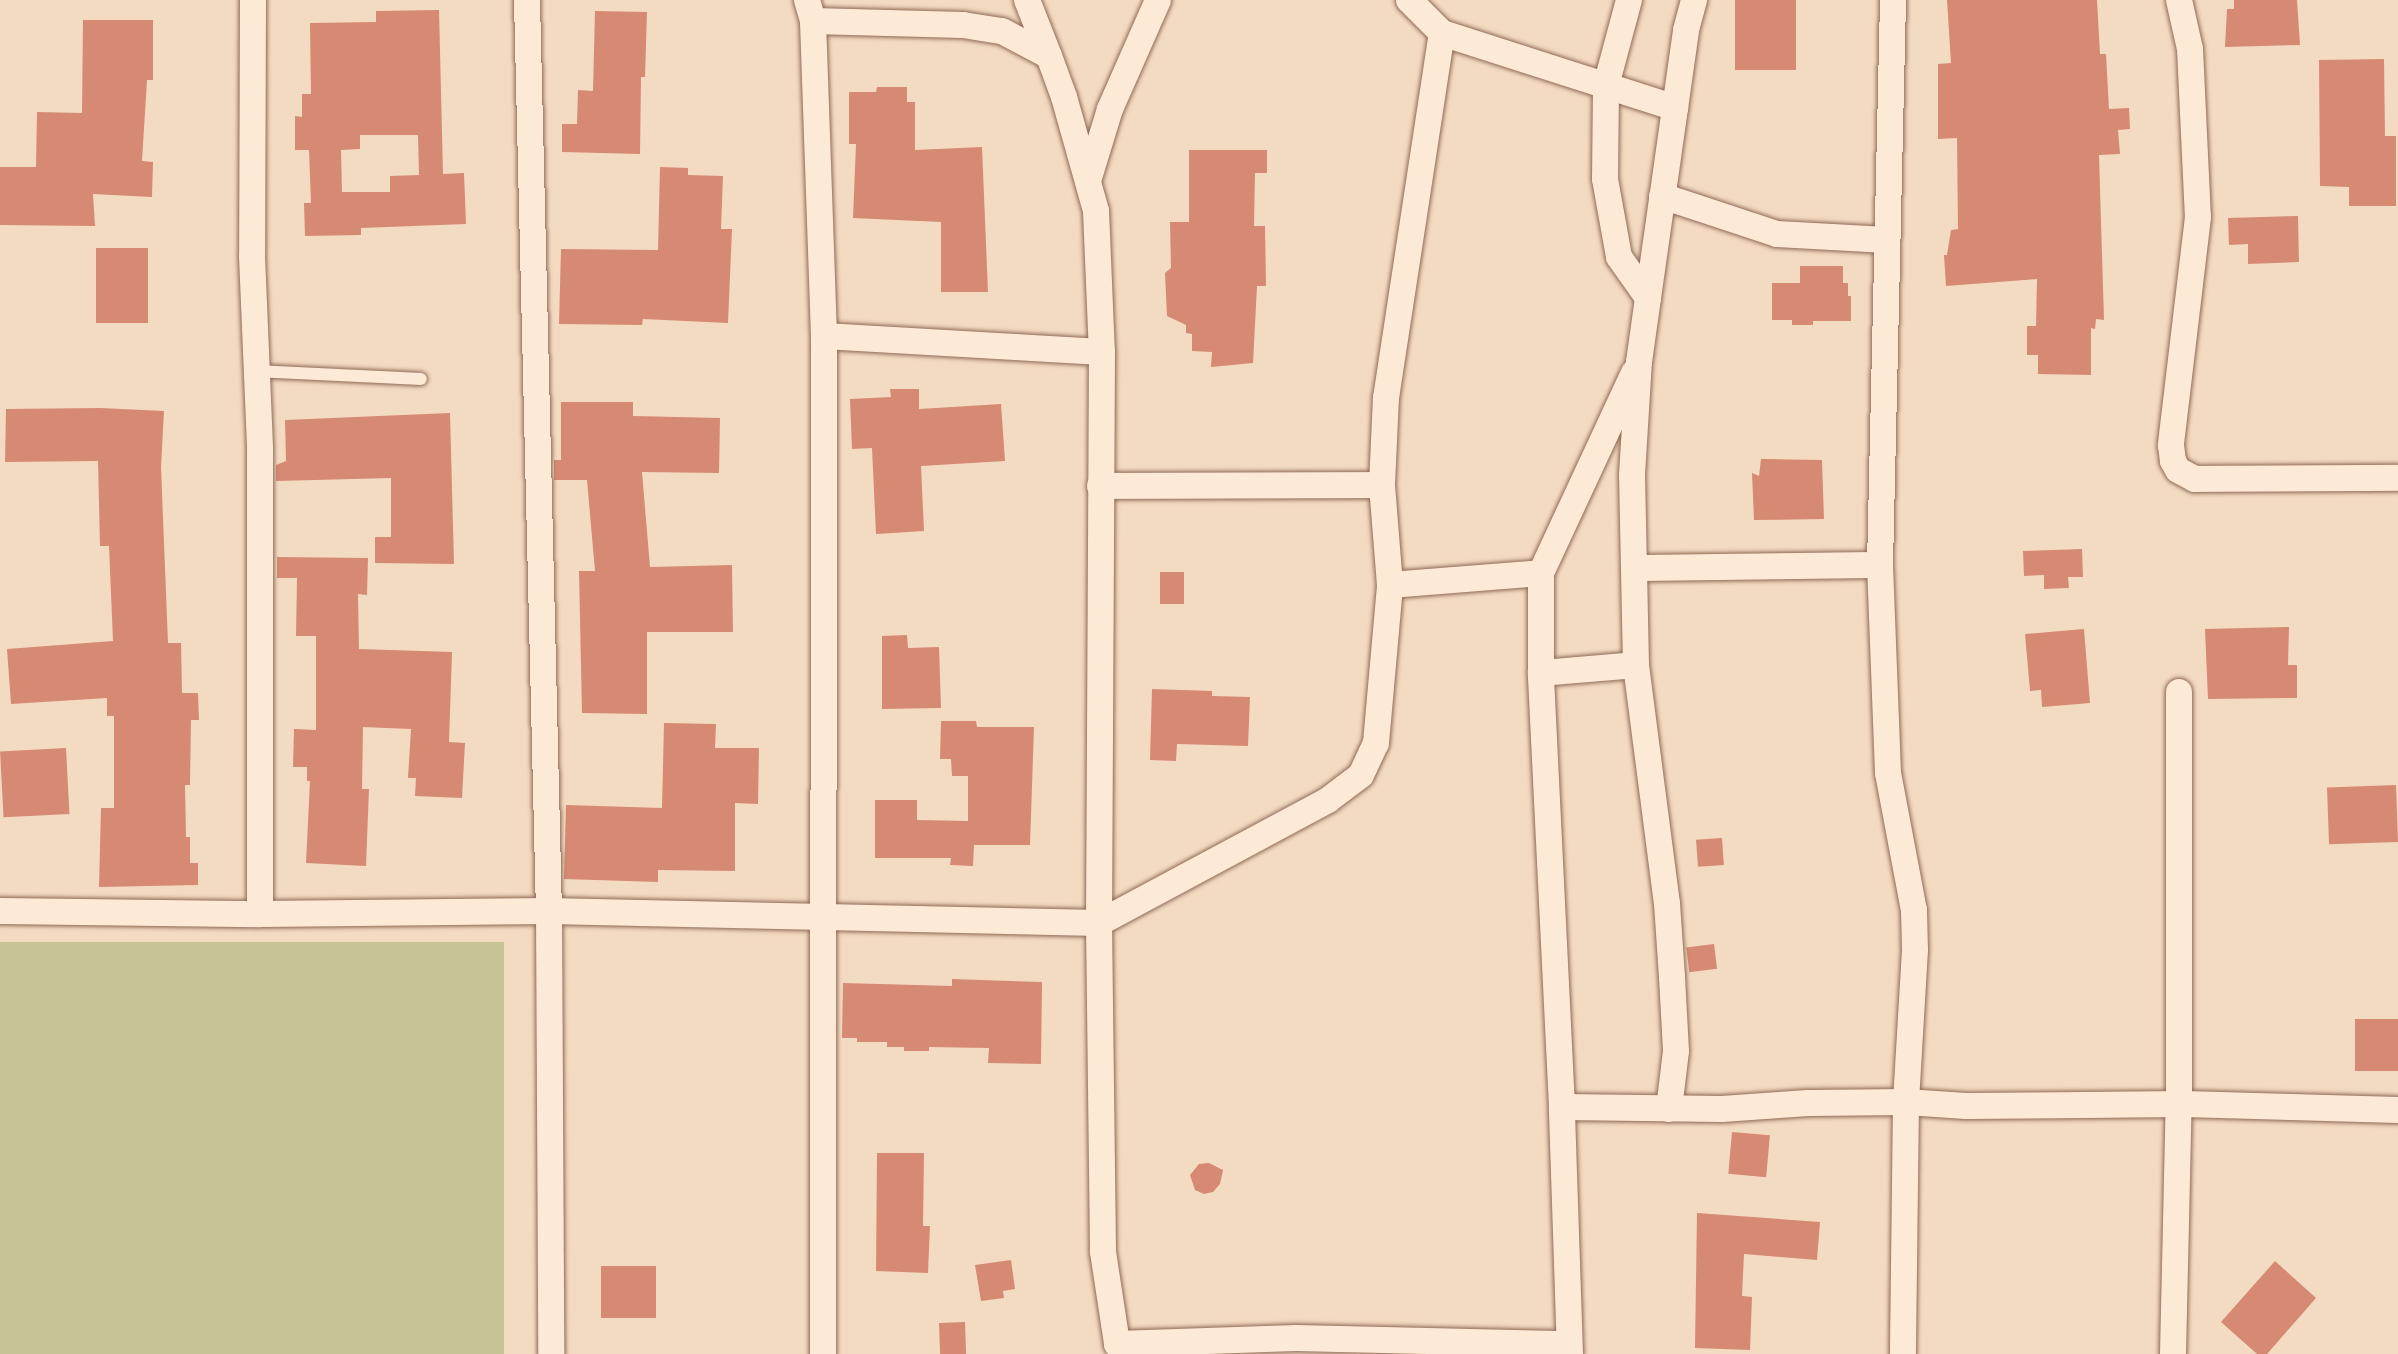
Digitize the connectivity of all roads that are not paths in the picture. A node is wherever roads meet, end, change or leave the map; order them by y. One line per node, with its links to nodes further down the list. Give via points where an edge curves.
1 (253, 0): 22 (street)
2 (527, 0): 35 (street)
3 (1027, 0): 12 (street)
4 (1158, 0): 15 (street, via 1110,109)
5 (1409, 0): 11 (street)
6 (1629, 0): 13 (street)
7 (1694, 0): 14 (street)
8 (1893, 0): 17 (street)
9 (2179, 0): 24 (street, via 2190,49 2198,216 2171,446 2173,461 2178,470 2195,479)
10 (810, 11): 12 (street, via 1002,31); 19 (street, via 818,110)
11 (1442, 33): 13 (street); 25 (street, via 1386,398)
12 (1049, 56): 15 (street)
13 (1606, 86): 14 (street); 18 (street, via 1605,179 1619,257)
14 (1675, 108): 16 (street)
15 (1088, 181): 20 (street, via 1096,211)
16 (1662, 196): 17 (street, via 1777,234); 18 (street)
17 (1887, 240): 27 (street)
18 (1648, 298): 21 (street)
19 (824, 336): 20 (street); 37 (street)
20 (1102, 352): 26 (street)
21 (1639, 362): 28 (street, via 1633,475); 29 (street)
22 (256, 371): 23 (lane); 36 (street)
23 (421, 379)
24 (2398, 478)
25 (1382, 485): 26 (street); 30 (street)
26 (1100, 486): 38 (street)
27 (1880, 565): 28 (street); 39 (street, via 1888,773 1914,910)
28 (1635, 568): 31 (street)
29 (1541, 573): 30 (street); 32 (street)
30 (1390, 584): 38 (street, via 1376,743 1361,775 1328,800)
31 (1636, 665): 32 (street); 42 (street, via 1667,904 1676,1051)
32 (1541, 673): 41 (street)
33 (2179, 692): 40 (street)
34 (0, 911): 36 (street)
35 (549, 911): 36 (street); 37 (street); 47 (street)
36 (260, 914)
37 (822, 918): 38 (street); 48 (street)
38 (1099, 923): 45 (street, via 1103,1252)
39 (1906, 1102): 40 (street); 42 (street); 49 (street)
40 (2178, 1104): 43 (street); 50 (street)
41 (1562, 1107): 42 (street); 46 (street)
42 (1669, 1109)
43 (2398, 1110)
44 (1403, 1347): 45 (street, via 1296,1338); 46 (street)
45 (1117, 1349)
46 (1570, 1349)
47 (551, 1354)
48 (822, 1354)
49 (1903, 1354)
50 (2173, 1354)

